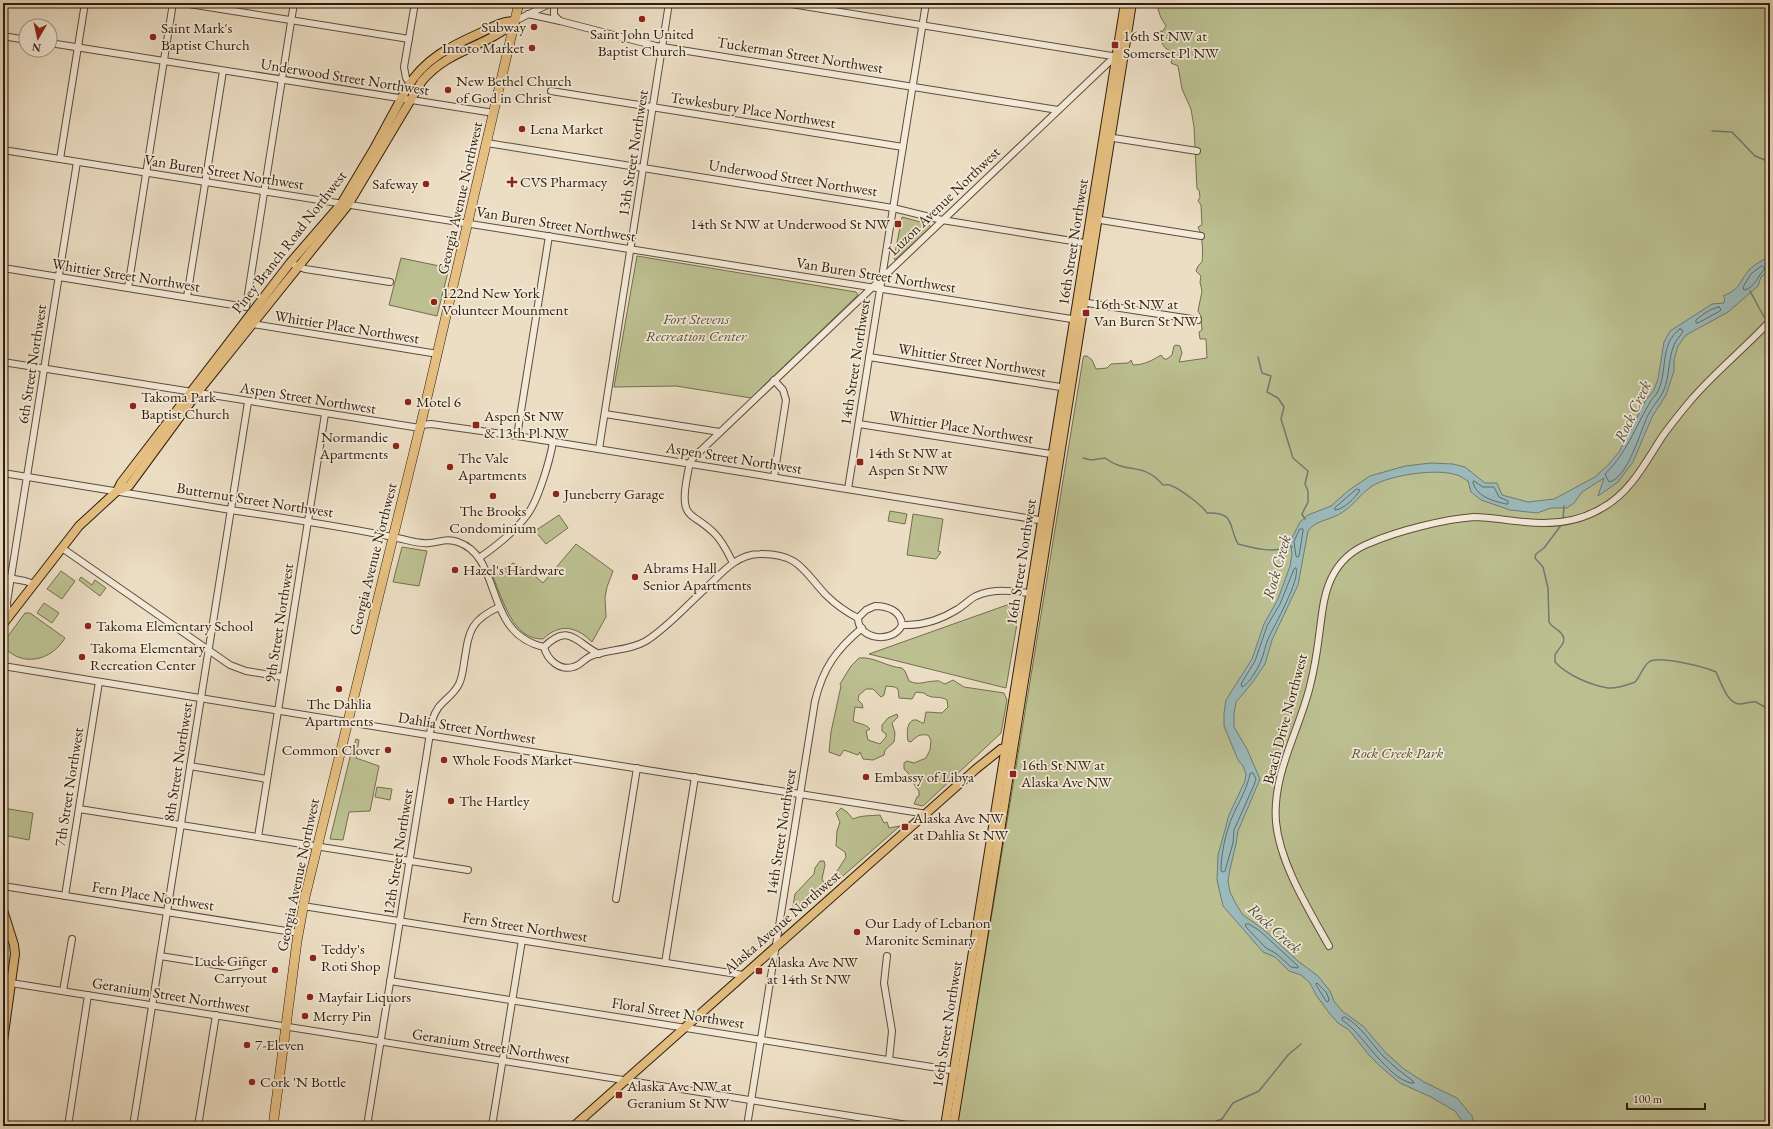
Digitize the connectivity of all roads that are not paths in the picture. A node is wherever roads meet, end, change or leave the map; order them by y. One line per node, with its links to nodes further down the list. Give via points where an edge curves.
1 (85, 3): 23 (street)
2 (173, 3): 26 (street)
3 (183, 3): 14 (street)
4 (294, 3): 14 (street)
5 (414, 3): 20 (street)
6 (519, 3): 15 (highway, Georgia Avenue Northwest)
7 (552, 3): 13 (street, Piney Branch Road Northwest); 16 (street, via 554,15)
8 (669, 3): 22 (street, 13th Street Northwest)
9 (784, 3): 17 (street)
10 (926, 3): 17 (street, 14th Street Northwest)
11 (1125, 3): 25 (main road, 16th Street Northwest)
12 (1132, 3): 25 (main road, 16th Street Northwest)
13 (528, 14): 15 (street, Piney Branch Road Northwest); 16 (street, Tuckerman Street Northwest)
14 (291, 20): 20 (street); 28 (street)
15 (515, 20): 24 (main road, Piney Branch Road Northwest, via 506,21); 35 (highway, Georgia Avenue Northwest)
16 (560, 21): 22 (street, Tuckerman Street Northwest)
17 (922, 25): 25 (street, via 1112,56); 30 (street, 14th Street Northwest)
18 (3, 36): 19 (street)
19 (18, 39)
20 (409, 39): 29 (street, via 404,73)
21 (58, 45): 23 (street, Underwood Street Northwest)
22 (662, 47): 30 (street, Tuckerman Street Northwest); 33 (street, 13th Street Northwest)
23 (78, 48): 26 (street, Underwood Street Northwest); 41 (street)
24 (457, 48): 29 (main road, Piney Branch Road Northwest, via 432,59); 32 (main road, Piney Branch Road Northwest, via 432,70)
25 (1119, 60): 34 (street, Luzon Avenue Northwest, via 1109,62); 36 (main road, 16th Street Northwest)
26 (163, 62): 27 (street, Underwood Street Northwest); 44 (street)
27 (222, 70): 28 (street, Underwood Street Northwest); 45 (street)
28 (281, 80): 32 (street, Underwood Street Northwest); 46 (street)
29 (410, 83): 32 (main road, Piney Branch Road Northwest)
30 (912, 86): 34 (street, Tuckerman Street Northwest); 38 (street, 14th Street Northwest)
31 (552, 91): 33 (street, Tewkesbury Place Northwest)
32 (406, 99): 35 (street, Underwood Street Northwest); 47 (main road, Piney Branch Road Northwest, via 354,184)
33 (653, 107): 38 (street, Tewkesbury Place Northwest); 43 (street, 13th Street Northwest)
34 (1058, 110): 50 (street, Luzon Avenue Northwest)
35 (494, 113): 37 (highway, Georgia Avenue Northwest)
36 (1107, 137): 40 (street); 49 (main road, 16th Street Northwest)
37 (487, 143): 43 (street, Underwood Street Northwest); 51 (highway, Georgia Avenue Northwest)
38 (903, 147): 48 (street, 14th Street Northwest)
39 (3, 150): 41 (street, Van Buren Street Northwest)
40 (1197, 151)
41 (60, 159): 42 (street, Van Buren Street Northwest)
42 (77, 162): 44 (street, Van Buren Street Northwest); 58 (street, 6th Street Northwest)
43 (643, 168): 48 (street, Underwood Street Northwest); 55 (street, 13th Street Northwest)
44 (146, 173): 45 (street, Van Buren Street Northwest); 61 (street)
45 (205, 182): 46 (street, Van Buren Street Northwest); 63 (street)
46 (264, 191): 47 (street, Van Buren Street Northwest); 63 (street, Whittier Street Northwest, via 246,307)
47 (345, 204): 51 (street, Van Buren Street Northwest); 56 (main road, Piney Branch Road Northwest)
48 (893, 208): 50 (street, Underwood Street Northwest); 59 (street, 14th Street Northwest)
49 (1094, 219): 53 (street); 54 (main road, 16th Street Northwest)
50 (942, 220): 54 (street, Underwood Street Northwest); 59 (street, Luzon Avenue Northwest)
51 (468, 224): 52 (street, Van Buren Street Northwest); 69 (highway, Georgia Avenue Northwest)
52 (549, 236): 55 (street, Van Buren Street Northwest); 82 (street)
53 (1201, 236)
54 (1090, 244): 64 (main road, 16th Street Northwest)
55 (631, 249): 62 (street, Van Buren Street Northwest); 78 (street, 13th Street Northwest)
56 (294, 265): 60 (street); 68 (main road, Piney Branch Road Northwest); 75 (main road, Piney Branch Road Northwest)
57 (3, 268): 58 (street, Whittier Street Northwest)
58 (59, 277): 61 (street, Whittier Street Northwest); 72 (street, 6th Street Northwest)
59 (882, 280): 62 (street, Luzon Avenue Northwest)
60 (390, 282)
61 (128, 288): 63 (street, Whittier Street Northwest)
62 (877, 288): 65 (street, Van Buren Street Northwest); 70 (street, 14th Street Northwest); 73 (street, Luzon Avenue Northwest)
63 (187, 297)
64 (1081, 302): 65 (main road, 16th Street Northwest); 66 (street)
65 (1078, 320): 74 (main road, 16th Street Northwest)
66 (1198, 320)
67 (1770, 321): 144 (street, Beach Drive Northwest, via 1691,401 1634,479 1623,492 1601,509 1570,521 1556,523 1475,517 1434,524 1360,547 1342,562 1332,577 1323,601 1310,687 1284,766 1276,803 1282,849 1302,896)
68 (252, 324): 69 (street, Whittier Place Northwest); 75 (main road, Piney Branch Road Northwest)
69 (438, 354): 80 (highway, Georgia Avenue Northwest)
70 (869, 357): 74 (street, Whittier Street Northwest); 79 (street, 14th Street Northwest)
71 (3, 362): 72 (street, Aspen Street Northwest)
72 (44, 369): 75 (street, Aspen Street Northwest); 88 (street, 6th Street Northwest)
73 (774, 380): 81 (street, Luzon Avenue Northwest); 89 (street, via 783,390 786,400)
74 (1067, 388): 85 (main road, 16th Street Northwest)
75 (194, 392): 76 (street, Aspen Street Northwest); 91 (main road, Piney Branch Road Northwest)
76 (248, 402): 77 (street, Aspen Street Northwest); 92 (street, 8th Street Northwest)
77 (325, 414): 80 (street, Aspen Street Northwest); 94 (street, 9th Street Northwest)
78 (605, 414): 81 (street); 84 (street, 13th Street Northwest)
79 (859, 424): 85 (street, Whittier Place Northwest); 90 (street, 14th Street Northwest)
80 (421, 426): 82 (street, Aspen Street Northwest, via 431,424); 95 (highway, Georgia Avenue Northwest)
81 (720, 432): 86 (street, Luzon Avenue Northwest)
82 (517, 436): 83 (street, Aspen Street Northwest)
83 (553, 442): 84 (street, Aspen Street Northwest); 97 (street, via 549,464 528,514)
84 (599, 449): 86 (street, Aspen Street Northwest)
85 (1056, 455): 93 (main road, 16th Street Northwest)
86 (690, 464): 89 (street, Aspen Street Northwest); 98 (street, via 684,502 686,509 714,533)
87 (3, 473): 88 (street, Butternut Street Northwest)
88 (27, 477): 91 (street, Butternut Street Northwest); 100 (street, 6th Street Northwest)
89 (774, 477): 90 (street, Aspen Street Northwest)
90 (848, 489): 93 (street, Aspen Street Northwest)
91 (117, 491): 92 (street, Butternut Street Northwest); 96 (main road, Piney Branch Road Northwest, via 84,522)
92 (231, 510): 94 (street, Butternut Street Northwest); 111 (street, 8th Street Northwest)
93 (1046, 521): 102 (main road, 16th Street Northwest)
94 (308, 522): 95 (street, Butternut Street Northwest); 115 (street, 9th Street Northwest)
95 (393, 537): 97 (street, Butternut Street Northwest, via 427,543 454,540 468,547); 119 (highway, Georgia Avenue Northwest)
96 (62, 548): 101 (main road, Piney Branch Road Northwest); 111 (street)
97 (479, 558): 103 (street, Butternut Street Northwest)
98 (733, 563): 105 (street, via 760,554 786,558 806,571 838,606); 112 (street, via 649,639 629,648)
99 (3, 577): 100 (street)
100 (11, 578): 101 (street); 104 (street, 6th Street Northwest)
101 (34, 584): 104 (main road, Piney Branch Road Northwest)
102 (1034, 594): 107 (street, via 1009,590 985,594 974,597 940,618 920,624); 121 (main road, 16th Street Northwest)
103 (499, 607): 109 (street, Butternut Street Northwest, via 507,624 516,634); 120 (street, 12th Street Northwest, via 482,616 472,628 460,682 437,710)
104 (8, 617): 106 (main road, Piney Branch Road Northwest)
105 (858, 618): 107 (street, via 871,607 882,606 898,614); 108 (street)
106 (3, 624)
107 (902, 625): 108 (street, via 896,634 884,638 874,637)
108 (862, 628): 126 (street, 14th Street Northwest, via 832,659 821,680)
109 (544, 647): 110 (street, via 556,637 563,635 578,639); 113 (street, via 553,662 562,667 573,667)
110 (588, 647): 112 (street); 113 (street)
111 (208, 652): 115 (street, via 235,668); 117 (street, 8th Street Northwest)
112 (599, 654): 113 (street)
113 (587, 658)
114 (3, 666): 116 (street, Dahlia Street Northwest)
115 (283, 677): 118 (street, 9th Street Northwest)
116 (99, 682): 117 (street, Dahlia Street Northwest); 127 (street, 7th Street Northwest)
117 (201, 698): 118 (street, Dahlia Street Northwest); 122 (street, 8th Street Northwest)
118 (278, 710): 119 (street, Dahlia Street Northwest); 125 (street, 9th Street Northwest)
119 (348, 721): 120 (street, Dahlia Street Northwest); 131 (highway, Georgia Avenue Northwest)
120 (430, 735): 123 (street, Dahlia Street Northwest); 132 (street, 12th Street Northwest)
121 (1010, 747): 128 (main road, Alaska Avenue Northwest, via 1001,749 976,769); 166 (main road, 16th Street Northwest)
122 (190, 766): 125 (street); 129 (street, 8th Street Northwest)
123 (637, 768): 124 (street, Dahlia Street Northwest); 136 (street)
124 (695, 777): 126 (street, Dahlia Street Northwest); 149 (street)
125 (267, 779): 130 (street, 9th Street Northwest)
126 (800, 793): 128 (street, Dahlia Street Northwest); 145 (street, 14th Street Northwest)
127 (79, 809): 129 (street); 135 (street, 7th Street Northwest)
128 (927, 814): 145 (main road, Alaska Avenue Northwest)
129 (181, 824): 130 (street); 139 (street, 8th Street Northwest)
130 (258, 837): 131 (street)
131 (317, 846): 132 (street); 137 (highway, Georgia Avenue Northwest)
132 (410, 861): 133 (street); 140 (street, 12th Street Northwest)
133 (468, 870)
134 (3, 886): 135 (street, Fern Place Northwest)
135 (65, 896): 139 (street, Fern Place Northwest)
136 (616, 899)
137 (303, 906): 140 (street, Fern Street Northwest); 141 (highway, Georgia Avenue Northwest)
138 (3, 910): 152 (main road, via 15,951)
139 (167, 912): 141 (street, Fern Place Northwest); 146 (street, 8th Street Northwest)
140 (400, 921): 143 (street, Fern Street Northwest); 151 (street, 12th Street Northwest)
141 (298, 933): 158 (highway, Georgia Avenue Northwest)
142 (72, 939): 153 (street)
143 (522, 940): 149 (street, Fern Street Northwest); 155 (street)
144 (1328, 946)
145 (775, 947): 150 (main road, Alaska Avenue Northwest); 161 (street, 14th Street Northwest)
146 (160, 956): 148 (street, via 230,967); 156 (street, 8th Street Northwest)
147 (887, 956): 164 (street, via 884,983 892,1035)
148 (245, 961)
149 (665, 963): 150 (street, Fern Street Northwest)
150 (743, 975): 159 (main road, Alaska Avenue Northwest)
151 (390, 981): 155 (street, Floral Street Northwest); 163 (street, 12th Street Northwest)
152 (11, 983): 153 (street, Geranium Street Northwest); 160 (main road)
153 (64, 991): 154 (street, Geranium Street Northwest)
154 (88, 995): 156 (street, Geranium Street Northwest); 169 (street)
155 (512, 1000): 159 (street, Floral Street Northwest); 165 (street)
156 (152, 1005): 157 (street, Geranium Street Northwest); 170 (street, 8th Street Northwest)
157 (216, 1015): 158 (street, Geranium Street Northwest); 171 (street)
158 (285, 1026): 163 (street, Geranium Street Northwest); 172 (highway, Georgia Avenue Northwest)
159 (684, 1028): 161 (street, Floral Street Northwest); 167 (main road, Alaska Avenue Northwest)
160 (4, 1029): 162 (main road)
161 (761, 1040): 164 (street, Floral Street Northwest); 168 (street, 14th Street Northwest)
162 (3, 1041)
163 (381, 1041): 165 (street, Geranium Street Northwest); 173 (street, 12th Street Northwest)
164 (889, 1060): 166 (street, Floral Street Northwest)
165 (502, 1061): 167 (street, Geranium Street Northwest); 174 (street)
166 (958, 1071): 178 (main road, 16th Street Northwest); 179 (main road, 16th Street Northwest)
167 (625, 1080): 168 (street, Geranium Street Northwest); 175 (main road, Alaska Avenue Northwest)
168 (751, 1100): 176 (street, 14th Street Northwest); 177 (street, Geranium Street Northwest)
169 (68, 1126)
170 (133, 1126)
171 (198, 1126)
172 (273, 1126)
173 (367, 1126)
174 (492, 1126)
175 (574, 1126)
176 (747, 1126)
177 (914, 1126)
178 (945, 1126)
179 (953, 1126)

